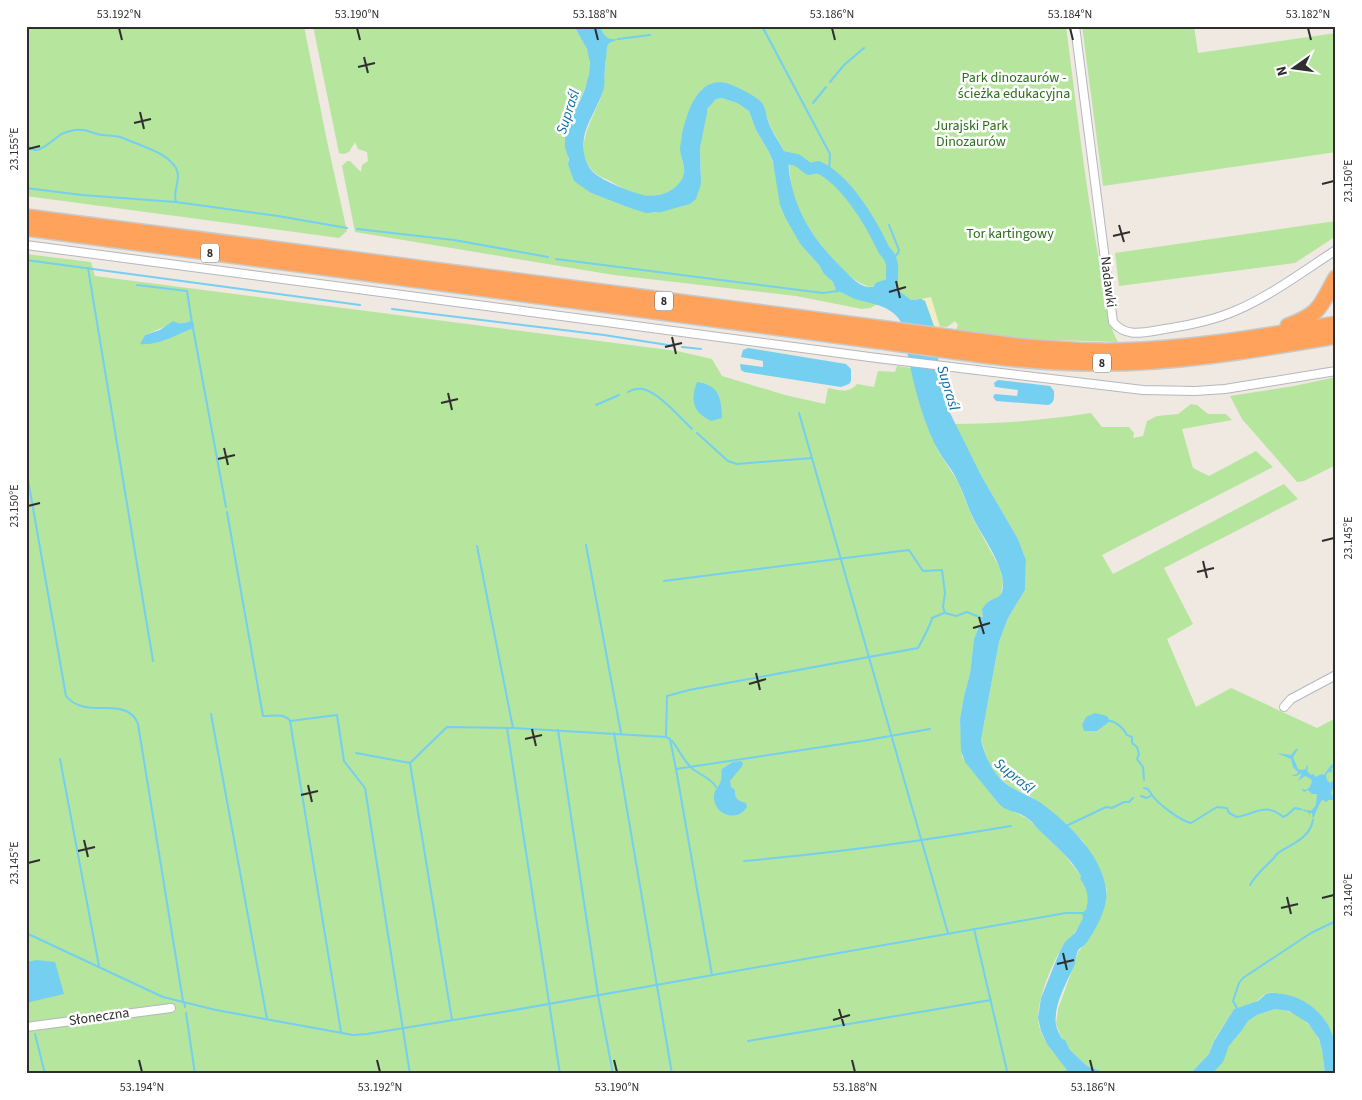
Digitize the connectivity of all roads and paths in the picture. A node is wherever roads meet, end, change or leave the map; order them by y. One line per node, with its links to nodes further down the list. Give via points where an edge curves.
1 (1075, 26): 5 (street, Nadawki, via 1113,322 1119,329 1144,332 1220,316 1256,301)
2 (26, 217): 8 (highway, 8)
3 (26, 228): 8 (highway, 8)
4 (26, 245): 12 (street, via 877,358 1143,390 1195,391 1243,387)
5 (1336, 250)
6 (1336, 278): 10 (highway, via 1316,313)
7 (1336, 324): 10 (highway, 8)
8 (871, 334): 11 (highway, 8)
9 (1336, 336): 11 (highway, 8, via 1218,356 1154,362 1067,363)
10 (1256, 337): 11 (highway, 8, via 1114,351)
11 (964, 346)
12 (1336, 371)
13 (1336, 674): 14 (street, via 1291,699)
14 (1284, 707)
15 (171, 1008): 16 (street, Słoneczna)
16 (26, 1027)

